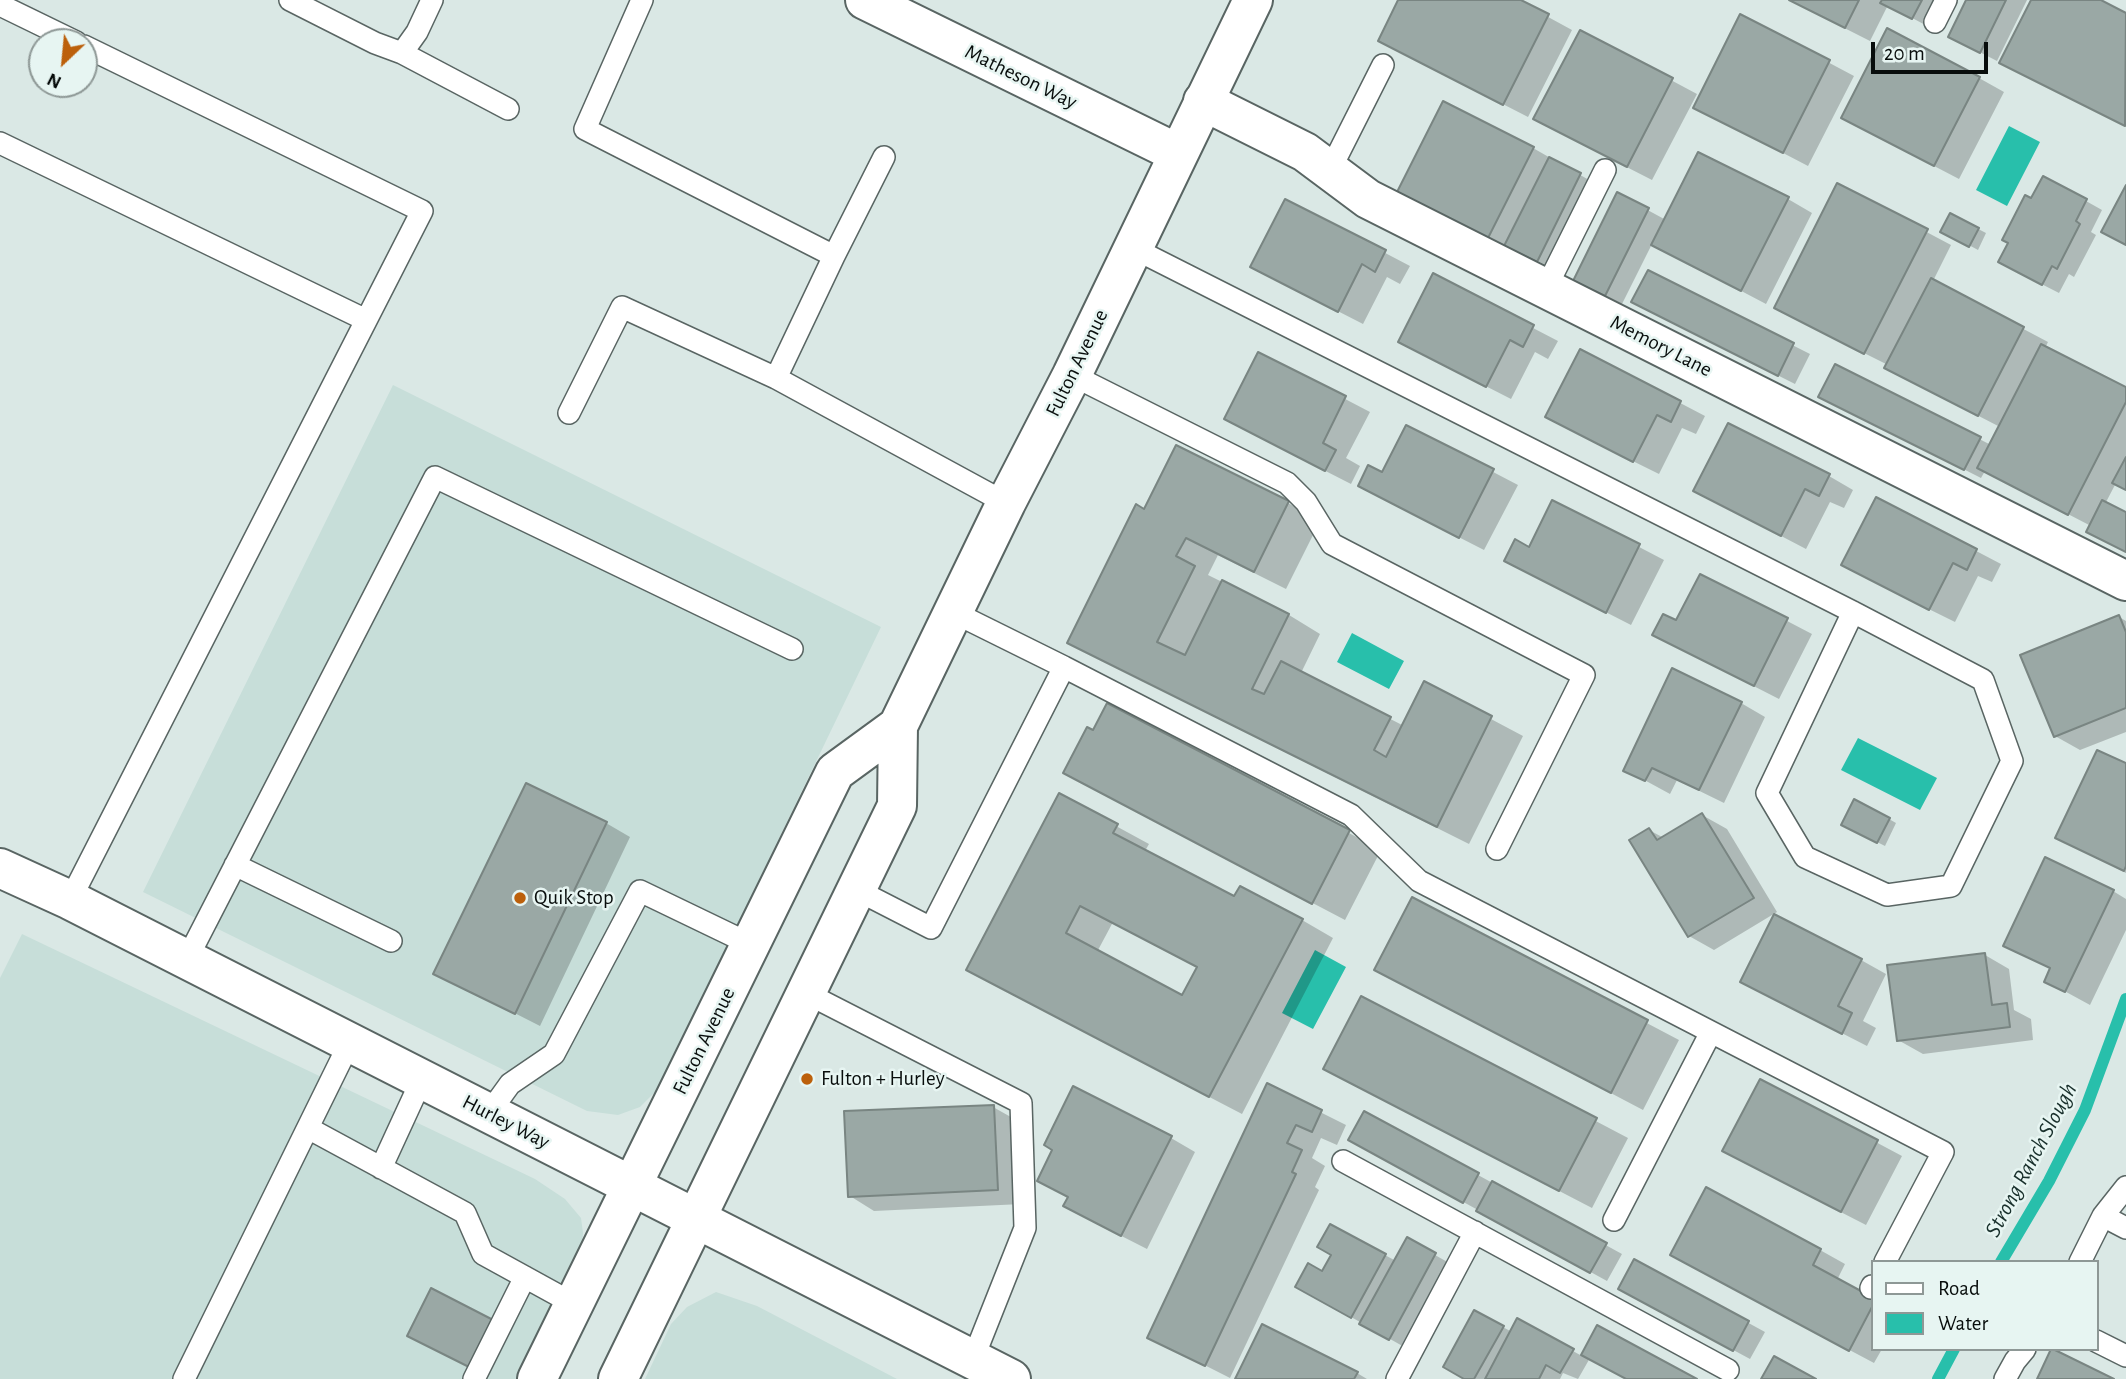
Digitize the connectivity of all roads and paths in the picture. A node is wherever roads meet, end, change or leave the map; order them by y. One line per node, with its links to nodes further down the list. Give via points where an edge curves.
1 (290, 0): 11 (lane)
2 (432, 0): 11 (lane)
3 (642, 0): 21 (lane, via 585,129)
4 (865, 0): 16 (street, Matheson Way)
5 (1253, 0): 13 (street, Fulton Avenue)
6 (1946, 0): 8 (lane)
7 (0, 5): 9 (lane)
8 (1935, 22)
9 (47, 28)
10 (98, 53): 23 (lane, via 422,211)
11 (402, 54): 14 (lane)
12 (1383, 65): 18 (lane)
13 (1203, 101): 16 (street, Fulton Avenue); 18 (street, Memory Lane, via 1305,152)
14 (508, 109)
15 (0, 143): 23 (lane)
16 (1177, 153): 20 (street, Fulton Avenue)
17 (884, 157): 21 (lane)
18 (1330, 170): 22 (street, Memory Lane, via 1368,199)
19 (1605, 170): 22 (lane)
20 (1133, 248): 24 (street, Fulton Avenue); 30 (lane)
21 (834, 256): 25 (lane)
22 (1546, 288): 28 (street, Memory Lane)
23 (366, 320): 38 (lane)
24 (1072, 375): 27 (street, Fulton Avenue); 34 (lane, via 1287,483 1306,502 1332,544 1584,675)
25 (776, 379): 26 (lane, via 622,307); 27 (lane)
26 (569, 413)
27 (1006, 503): 29 (street, Fulton Avenue)
28 (2126, 581)
29 (954, 612): 32 (lane); 33 (street, Fulton Avenue)
30 (1853, 612): 30 (lane, via 1983,680 2012,761 1951,886 1887,895 1805,857 1767,793)
31 (792, 649): 35 (lane, via 435,477)
32 (1064, 667): 37 (lane, via 931,928); 43 (lane, via 1351,815 1419,881)
33 (898, 726): 37 (street, Fulton Avenue, via 897,806); 40 (street, Fulton Avenue, via 835,772)
34 (1497, 849)
35 (235, 866): 39 (lane); 41 (lane)
36 (2, 876): 38 (street, Hurley Way)
37 (855, 889): 42 (street, Fulton Avenue)
38 (70, 900): 41 (street, Hurley Way)
39 (391, 941)
40 (750, 944): 46 (lane, via 640,891 554,1054 510,1084); 50 (street, Fulton Avenue)
41 (187, 959): 44 (street, Hurley Way)
42 (804, 992): 53 (street, Fulton Avenue); 64 (lane, via 1021,1103 1025,1228)
43 (1711, 1032): 54 (lane); 57 (lane, via 1943,1152)
44 (350, 1042): 45 (street, Hurley Way); 47 (lane)
45 (422, 1079): 46 (street, Hurley Way); 49 (lane)
46 (489, 1114): 50 (street, Hurley Way)
47 (308, 1128): 49 (lane); 66 (lane)
48 (1343, 1161): 56 (lane)
49 (381, 1168): 59 (lane, via 466,1213 482,1254)
50 (632, 1186): 53 (street, Hurley Way); 60 (street, Fulton Avenue)
51 (2126, 1186): 52 (lane)
52 (2103, 1216): 55 (lane); 58 (lane)
53 (695, 1217): 64 (street, Hurley Way); 69 (street, Fulton Avenue)
54 (1614, 1220)
55 (2126, 1228)
56 (1475, 1232): 65 (lane); 71 (lane)
57 (1886, 1260)
58 (2081, 1260)
59 (525, 1277): 60 (lane); 67 (lane)
60 (574, 1304): 68 (street, Fulton Avenue)
61 (2098, 1342): 63 (lane)
62 (2023, 1351): 72 (lane)
63 (2126, 1356)
64 (973, 1359): 70 (street, Hurley Way)
65 (1728, 1370)
66 (184, 1379)
67 (474, 1379)
68 (537, 1379)
69 (618, 1379)
70 (1011, 1379)
71 (1397, 1379)
72 (2005, 1379)

